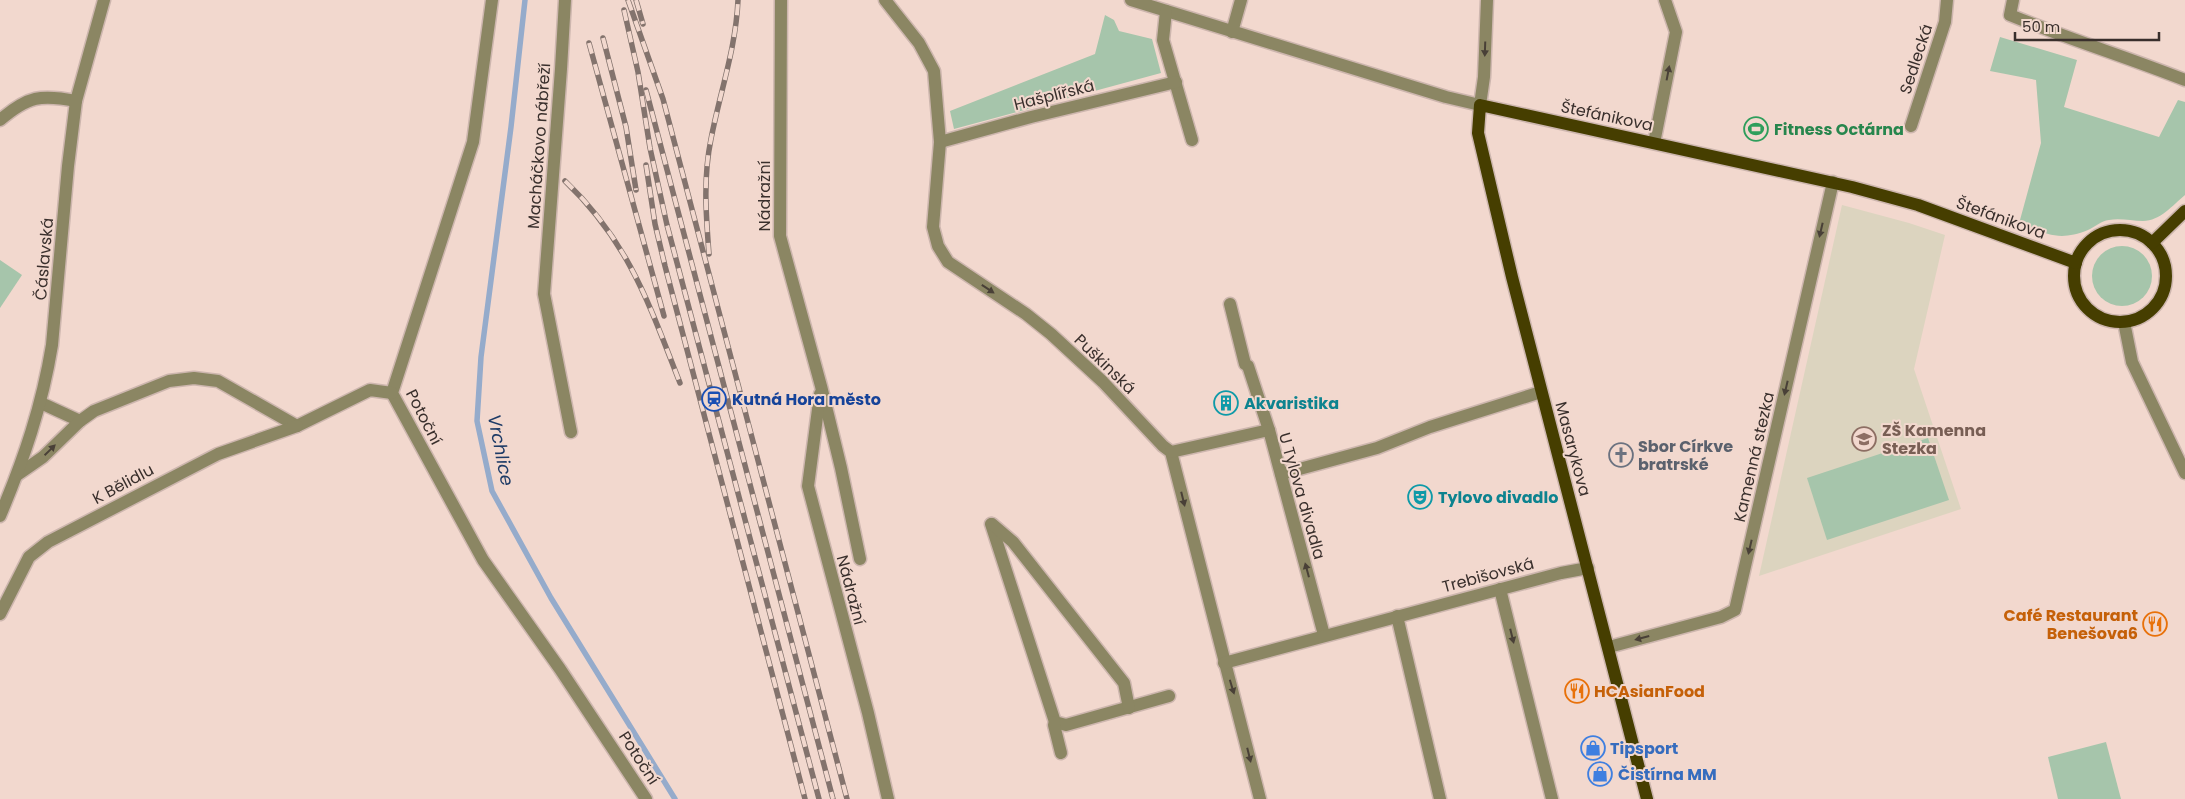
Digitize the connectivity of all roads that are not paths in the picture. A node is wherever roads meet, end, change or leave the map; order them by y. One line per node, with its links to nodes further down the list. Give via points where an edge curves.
1 (104, 0): 16 (street, Čáslavská)
2 (492, 0): 31 (street, Potoční, via 473,142)
3 (565, 0): 36 (street, Macháčkovo nábřeží, via 544,294)
4 (781, 0): 29 (street, Nádražní, via 780,236)
5 (884, 0): 21 (street, Puškinská, via 919,43 934,71)
6 (1131, 0): 12 (street, Štefánikova)
7 (1242, 0): 13 (street)
8 (1487, 0): 17 (street, one-way to 17)
9 (1665, 0): 22 (street, one-way to 9, via 1676,32)
10 (1947, 0): 19 (street, Sedlecká, via 1945,22)
11 (2014, 0): 14 (street, via 2010,15)
12 (1166, 11): 13 (street, Štefánikova); 15 (street, via 1163,40)
13 (1232, 32): 17 (street, Štefánikova, via 1446,98)
14 (2185, 80)
15 (1176, 82): 20 (street); 21 (street, Hašplířská)
16 (76, 101): 18 (street, via 46,96 37,98); 32 (street, Čáslavská, via 52,345)
17 (1480, 105): 22 (main road, Štefánikova); 30 (main road, Masarykova, via 1478,134)
18 (0, 120)
19 (1911, 126)
20 (1192, 140)
21 (940, 142): 37 (street, Puškinská, one-way to 37, via 933,227 938,246 948,262 1026,314 1103,382)
22 (1654, 143): 23 (main road, Štefánikova)
23 (1832, 182): 26 (main road, Štefánikova, via 1918,205); 48 (street, Kamenná stezka, one-way to 48, via 1735,610 1721,617)
24 (2185, 211): 25 (main road)
25 (2152, 243): 26 (main road, via 2134,232 2110,232 2089,243); 28 (main road, via 2166,267 2166,287 2148,313)
26 (2076, 263): 28 (main road, via 2076,288 2089,310 2099,317)
27 (1230, 304): 35 (street, via 1245,364)
28 (2124, 322): 38 (street, via 2132,362)
29 (821, 386): 42 (street, Nádražní); 55 (street, Nádražní, via 808,486)
30 (1541, 392): 39 (street, via 1430,427 1377,448); 43 (main road, Masarykova)
31 (392, 394): 34 (street, K Bělidlu, via 370,390); 54 (street, Potoční, via 483,560 560,668)
32 (41, 403): 33 (street); 40 (street, Čáslavská)
33 (80, 421): 34 (street, via 94,411 169,381 194,378 218,381); 40 (street, one-way to 33, via 43,457)
34 (297, 426): 45 (street, K Bělidlu, via 218,454 48,542 29,557)
35 (1269, 430): 37 (street, U Tylova divadla); 39 (street, U Tylova divadla)
36 (571, 432)
37 (1171, 452): 49 (street, one-way to 49)
38 (2185, 473)
39 (1281, 474): 47 (street, U Tylova divadla, one-way to 39)
40 (17, 475): 41 (street, Čáslavská)
41 (0, 516)
42 (860, 559)
43 (1588, 568): 44 (street, Trebišovská); 48 (main road, Masarykova)
44 (1500, 589): 46 (street, Trebišovská); 58 (street, one-way to 58)
45 (0, 614)
46 (1397, 616): 47 (street, Trebišovská); 57 (street)
47 (1324, 635): 49 (street, Trebišovská)
48 (1609, 648): 59 (main road, Masarykova)
49 (1224, 663): 56 (street, one-way to 56)
50 (1169, 696): 51 (street)
51 (1129, 708): 52 (street, via 1066,726); 52 (street, via 1124,683 1013,542 992,524)
52 (1055, 722): 53 (street)
53 (1060, 753)
54 (646, 799)
55 (888, 799)
56 (1260, 799)
57 (1440, 799)
58 (1552, 799)
59 (1647, 799)

